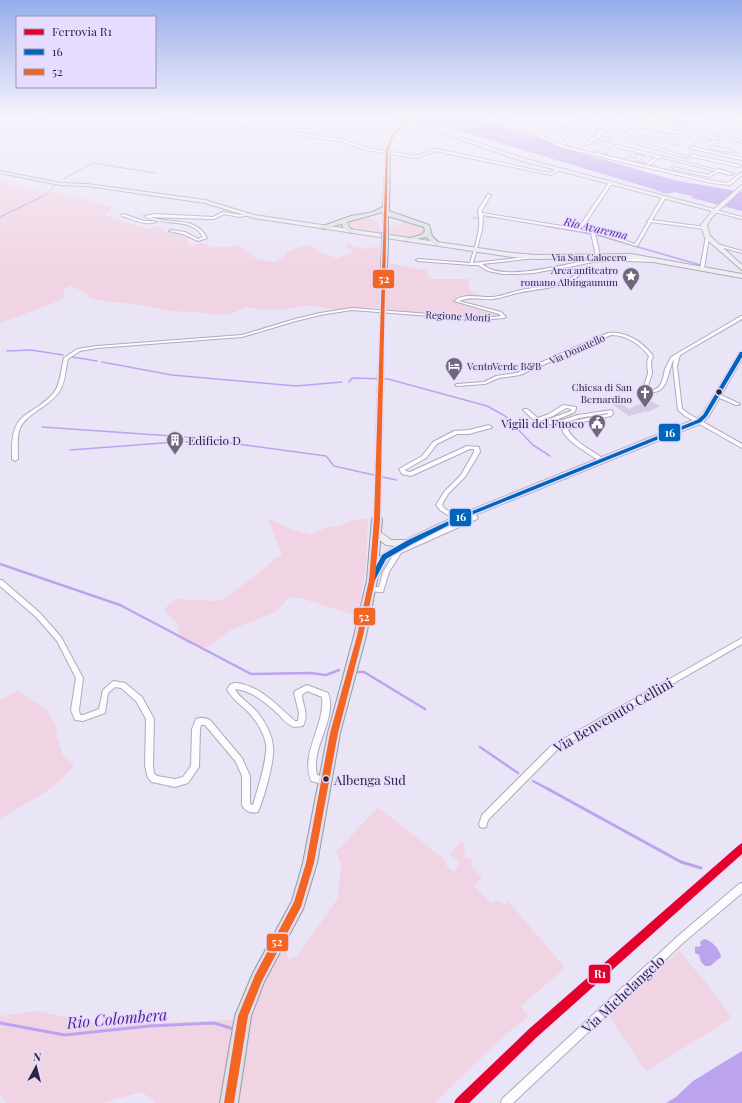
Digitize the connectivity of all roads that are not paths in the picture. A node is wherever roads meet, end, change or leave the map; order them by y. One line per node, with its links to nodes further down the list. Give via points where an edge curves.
1 (387, 168): 20 (main road, bridge)
2 (525, 168): 9 (street, via 551,174)
3 (662, 168): 10 (street)
4 (662, 168): 10 (street)
5 (672, 168): 10 (street)
6 (695, 168): 11 (street, via 709,176)
7 (700, 168): 11 (street)
8 (733, 168): 13 (street)
9 (558, 169): 16 (main road)
10 (668, 170): 15 (street, via 725,185)
11 (718, 170): 13 (street)
12 (0, 172): 24 (main road, via 60,184 94,186 205,202)
13 (725, 172): 14 (street)
14 (731, 174)
15 (740, 175)
16 (611, 182): 19 (main road); 33 (street, via 581,227)
17 (741, 186): 21 (main road)
18 (489, 195): 22 (street, via 480,210)
19 (664, 197): 21 (main road); 29 (street)
20 (386, 210): 25 (main road); 28 (main road, via 398,219); 36 (main road)
21 (718, 210): 26 (street); 32 (main road, via 705,222)
22 (482, 214): 33 (street); 43 (street, via 482,230)
23 (123, 215): 27 (street, via 144,222)
24 (245, 215): 27 (street, via 223,213 214,218 155,215 146,217); 31 (main road)
25 (362, 216): 30 (main road, via 353,217); 36 (main road, via 377,220)
26 (742, 218)
27 (159, 220): 34 (street, via 191,225 200,230 205,238 198,240 184,233)
28 (412, 221): 36 (main road, via 393,224); 38 (main road, via 427,226)
29 (649, 221): 32 (street); 33 (street, via 636,245)
30 (341, 225): 31 (main road); 35 (main road)
31 (323, 227)
32 (705, 228): 39 (main road)
33 (583, 230)
34 (171, 231)
35 (351, 231): 40 (main road)
36 (385, 232): 51 (main road, bridge)
37 (594, 235): 45 (street)
38 (425, 237): 40 (main road); 41 (main road)
39 (707, 238): 42 (main road); 54 (street)
40 (408, 240)
41 (437, 244): 43 (main road, Via San Calocero)
42 (714, 244): 44 (street); 53 (main road)
43 (476, 250): 46 (main road, Via San Calocero); 49 (street)
44 (742, 252)
45 (598, 256): 46 (main road, Via San Calocero); 48 (main road, Via San Calocero)
46 (536, 257): 50 (street)
47 (418, 260): 49 (street)
48 (656, 260): 52 (street, via 598,261); 54 (main road, Via San Calocero)
49 (471, 264): 50 (street)
50 (479, 264): 52 (street, via 495,272)
51 (384, 268)
52 (562, 268): 66 (street, Regione Monti, via 581,272 547,288 498,298 462,298 456,301 500,313 504,317 501,318 482,319 352,309 316,315 242,336 97,347 71,353 66,358 64,376 55,394 21,420 17,427 14,439)
53 (742, 268)
54 (702, 269): 55 (main road, Via San Calocero)
55 (742, 276)
56 (742, 317): 57 (street)
57 (678, 354): 59 (street, Via Donatello, via 669,362 662,387 653,392 646,386 651,356 647,350 626,336 618,334 610,334 518,374 498,377 485,383); 63 (street, via 675,366 678,405 680,410)
58 (741, 358): 60 (main road)
59 (457, 386)
60 (717, 395): 61 (street); 63 (main road)
61 (738, 404)
62 (525, 410): 67 (street, via 537,420 565,406 574,408 573,412 551,420 556,424 610,411 609,415 575,422 565,430 572,440)
63 (699, 422): 65 (street); 67 (main road)
64 (489, 427): 70 (street, via 456,432 434,443 424,457 402,469 404,473 411,474 469,447 476,448 477,452 463,476 446,493 439,505)
65 (742, 446)
66 (15, 459)
67 (603, 461): 68 (main road)
68 (471, 514): 70 (main road); 74 (street, via 475,518 399,552 386,572 381,590)
69 (377, 519): 71 (main road)
70 (457, 519): 72 (main road)
71 (376, 533): 72 (main road, via 389,543); 74 (main road)
72 (410, 542): 74 (main road, via 384,557)
73 (0, 582): 76 (street, via 38,615 59,639 80,678 75,710 78,718 102,711 105,692 114,684 123,685 139,699 150,719 149,766 155,779 175,783 185,780 195,767 196,728 199,721 207,722 239,760 246,776 246,805 255,809 270,749 259,720 232,692 233,686 238,686 255,692 294,724 300,724 303,720 298,693 307,688 324,695 325,712 311,771 314,778)
74 (371, 584): 76 (main road, via 334,733)
75 (742, 641): 77 (street, Via Benvenuto Cellini, via 554,748 484,818)
76 (325, 781): 79 (main road, via 310,863 298,904 266,962 243,1016)
77 (483, 824)
78 (742, 887): 80 (street, Via Michelangelo, via 676,944)
79 (229, 1103)
80 (506, 1103)

